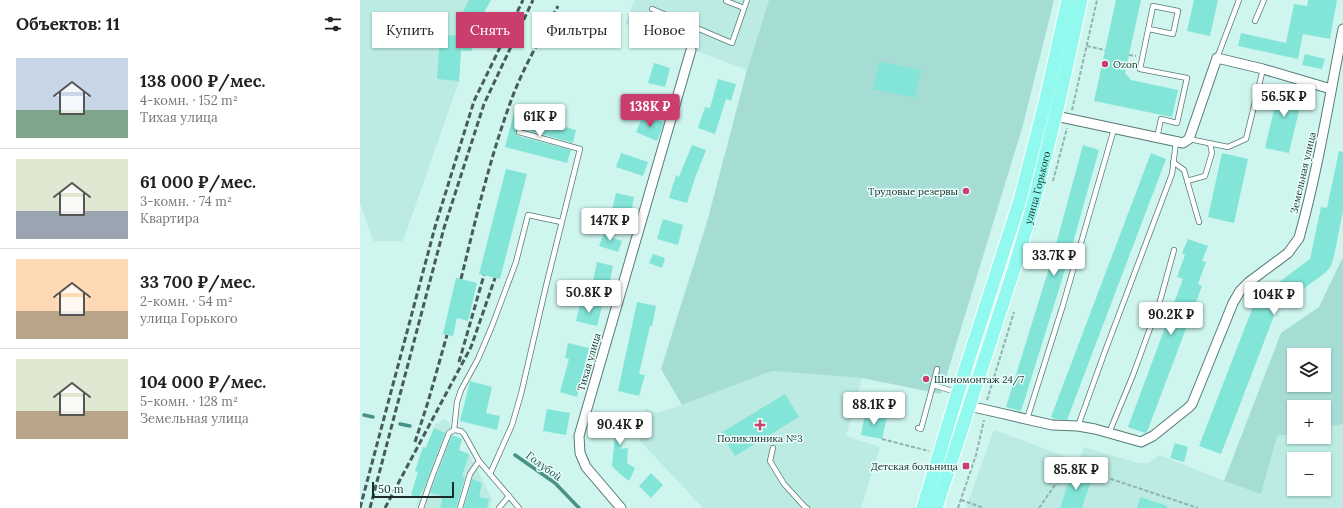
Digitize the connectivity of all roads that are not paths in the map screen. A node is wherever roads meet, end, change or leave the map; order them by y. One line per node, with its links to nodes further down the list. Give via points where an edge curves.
1 (726, 0): 7 (lane)
2 (747, 0): 7 (lane)
3 (1068, 0): 16 (main road, улица Горького)
4 (1081, 0): 17 (main road, улица Горького)
5 (1240, 0): 13 (lane)
6 (1264, 0): 9 (lane)
7 (744, 8): 8 (lane, via 732,43)
8 (652, 9)
9 (1255, 20)
10 (1148, 29): 10 (lane, via 1153,6 1178,11 1173,34); 20 (lane, via 1140,69 1187,78 1178,123 1161,119)
11 (1343, 29): 15 (street, via 1337,72)
12 (691, 50): 46 (street, Тихая улица, via 580,436 580,453 586,467)
13 (1217, 58): 14 (street); 21 (street)
14 (1264, 68): 15 (street); 23 (lane, via 1246,139 1228,147)
15 (1331, 89): 37 (street, Земельная улица, via 1299,238 1288,253 1249,282 1240,292 1233,303 1192,404 1153,436 1140,442)
16 (1042, 113): 17 (street); 31 (main road, улица Горького, via 1020,200)
17 (1056, 116): 18 (street); 32 (main road, улица Горького, via 1020,250)
18 (1114, 129): 20 (street); 33 (lane)
19 (519, 132): 26 (lane, via 580,149)
20 (1157, 138): 22 (street)
21 (1189, 139): 22 (street); 23 (lane)
22 (1176, 142): 24 (lane)
23 (1210, 143): 25 (lane, via 1212,153 1205,176)
24 (1173, 162): 25 (lane, via 1184,170); 34 (lane, via 1172,174)
25 (1187, 181): 27 (lane)
26 (562, 222): 36 (lane, via 528,215 516,262 492,326 461,390); 40 (lane, via 521,394 512,425)
27 (1199, 222)
28 (1174, 250): 37 (lane, via 1160,301)
29 (937, 368): 30 (lane)
30 (933, 385): 31 (lane); 35 (lane, via 921,429)
31 (958, 392): 48 (main road, улица Горького)
32 (969, 406): 33 (street, Земельная улица); 49 (main road, улица Горького)
33 (1027, 419): 34 (street, Земельная улица, via 1052,425)
34 (1078, 426): 37 (street, Земельная улица)
35 (918, 428)
36 (454, 430): 39 (lane, via 464,434); 42 (lane, via 449,433)
37 (1109, 433)
38 (773, 448): 47 (lane, via 770,461 784,484)
39 (479, 461): 40 (lane); 43 (lane, via 470,474)
40 (490, 474): 41 (lane)
41 (509, 496): 44 (lane); 45 (lane)
42 (421, 508)
43 (460, 508)
44 (498, 508)
45 (519, 508)
46 (621, 508)
47 (807, 508)
48 (923, 508)
49 (936, 508)

